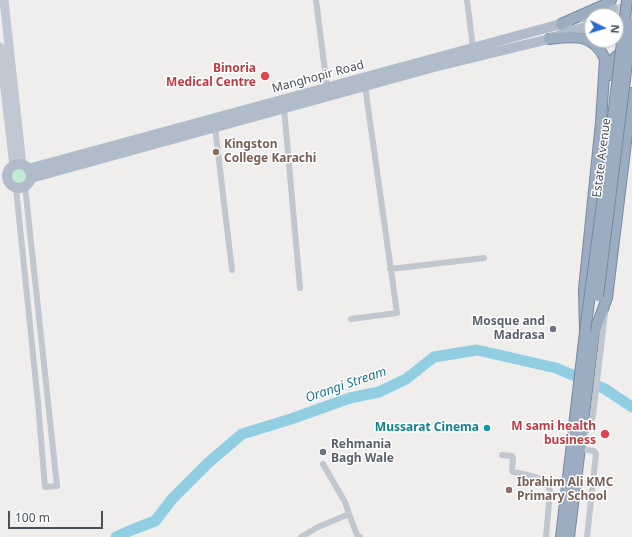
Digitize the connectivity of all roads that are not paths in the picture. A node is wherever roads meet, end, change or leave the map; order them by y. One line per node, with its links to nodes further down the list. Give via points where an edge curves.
1 (4, 0): 19 (main road)
2 (316, 0): 14 (street)
3 (467, 0): 11 (street)
4 (627, 0): 27 (highway, bridge)
5 (612, 4): 7 (highway)
6 (632, 23): 25 (highway, Estate Avenue, bridge)
7 (561, 24): 11 (main road, Manghopir Road)
8 (584, 27): 9 (main road)
9 (549, 39): 13 (main road); 17 (highway, via 579,37 591,42 602,52 605,60)
10 (0, 47): 19 (main road)
11 (473, 48): 14 (main road, Manghopir Road)
12 (632, 59): 17 (highway, via 621,54 612,62)
13 (365, 86): 16 (main road); 22 (street)
14 (327, 87): 19 (main road, Manghopir Road)
15 (632, 93): 25 (highway)
16 (284, 108): 18 (main road); 24 (street)
17 (601, 122): 27 (highway, via 584,289)
18 (215, 127): 19 (main road, via 61,171); 23 (street)
19 (17, 175): 20 (main road, Manghopir Road); 28 (street); 29 (street)
20 (0, 188)
21 (484, 258): 22 (street)
22 (390, 269): 26 (street, via 397,314)
23 (232, 270)
24 (300, 288)
25 (602, 297): 27 (highway); 31 (street, via 593,416)
26 (351, 319)
27 (589, 332): 30 (highway)
28 (48, 402): 29 (street); 29 (street, via 57,486 45,487)
29 (38, 403)
30 (581, 410): 31 (highway); 38 (highway)
31 (580, 449): 39 (highway); 40 (street, via 594,451 596,454)
32 (502, 455): 37 (street, via 512,456 513,472 532,476 549,486)
33 (323, 464): 34 (street, via 342,496)
34 (349, 514): 35 (street); 36 (street, via 356,535)
35 (301, 537)
36 (360, 537)
37 (546, 537)
38 (561, 537)
39 (569, 537)
40 (587, 537)

